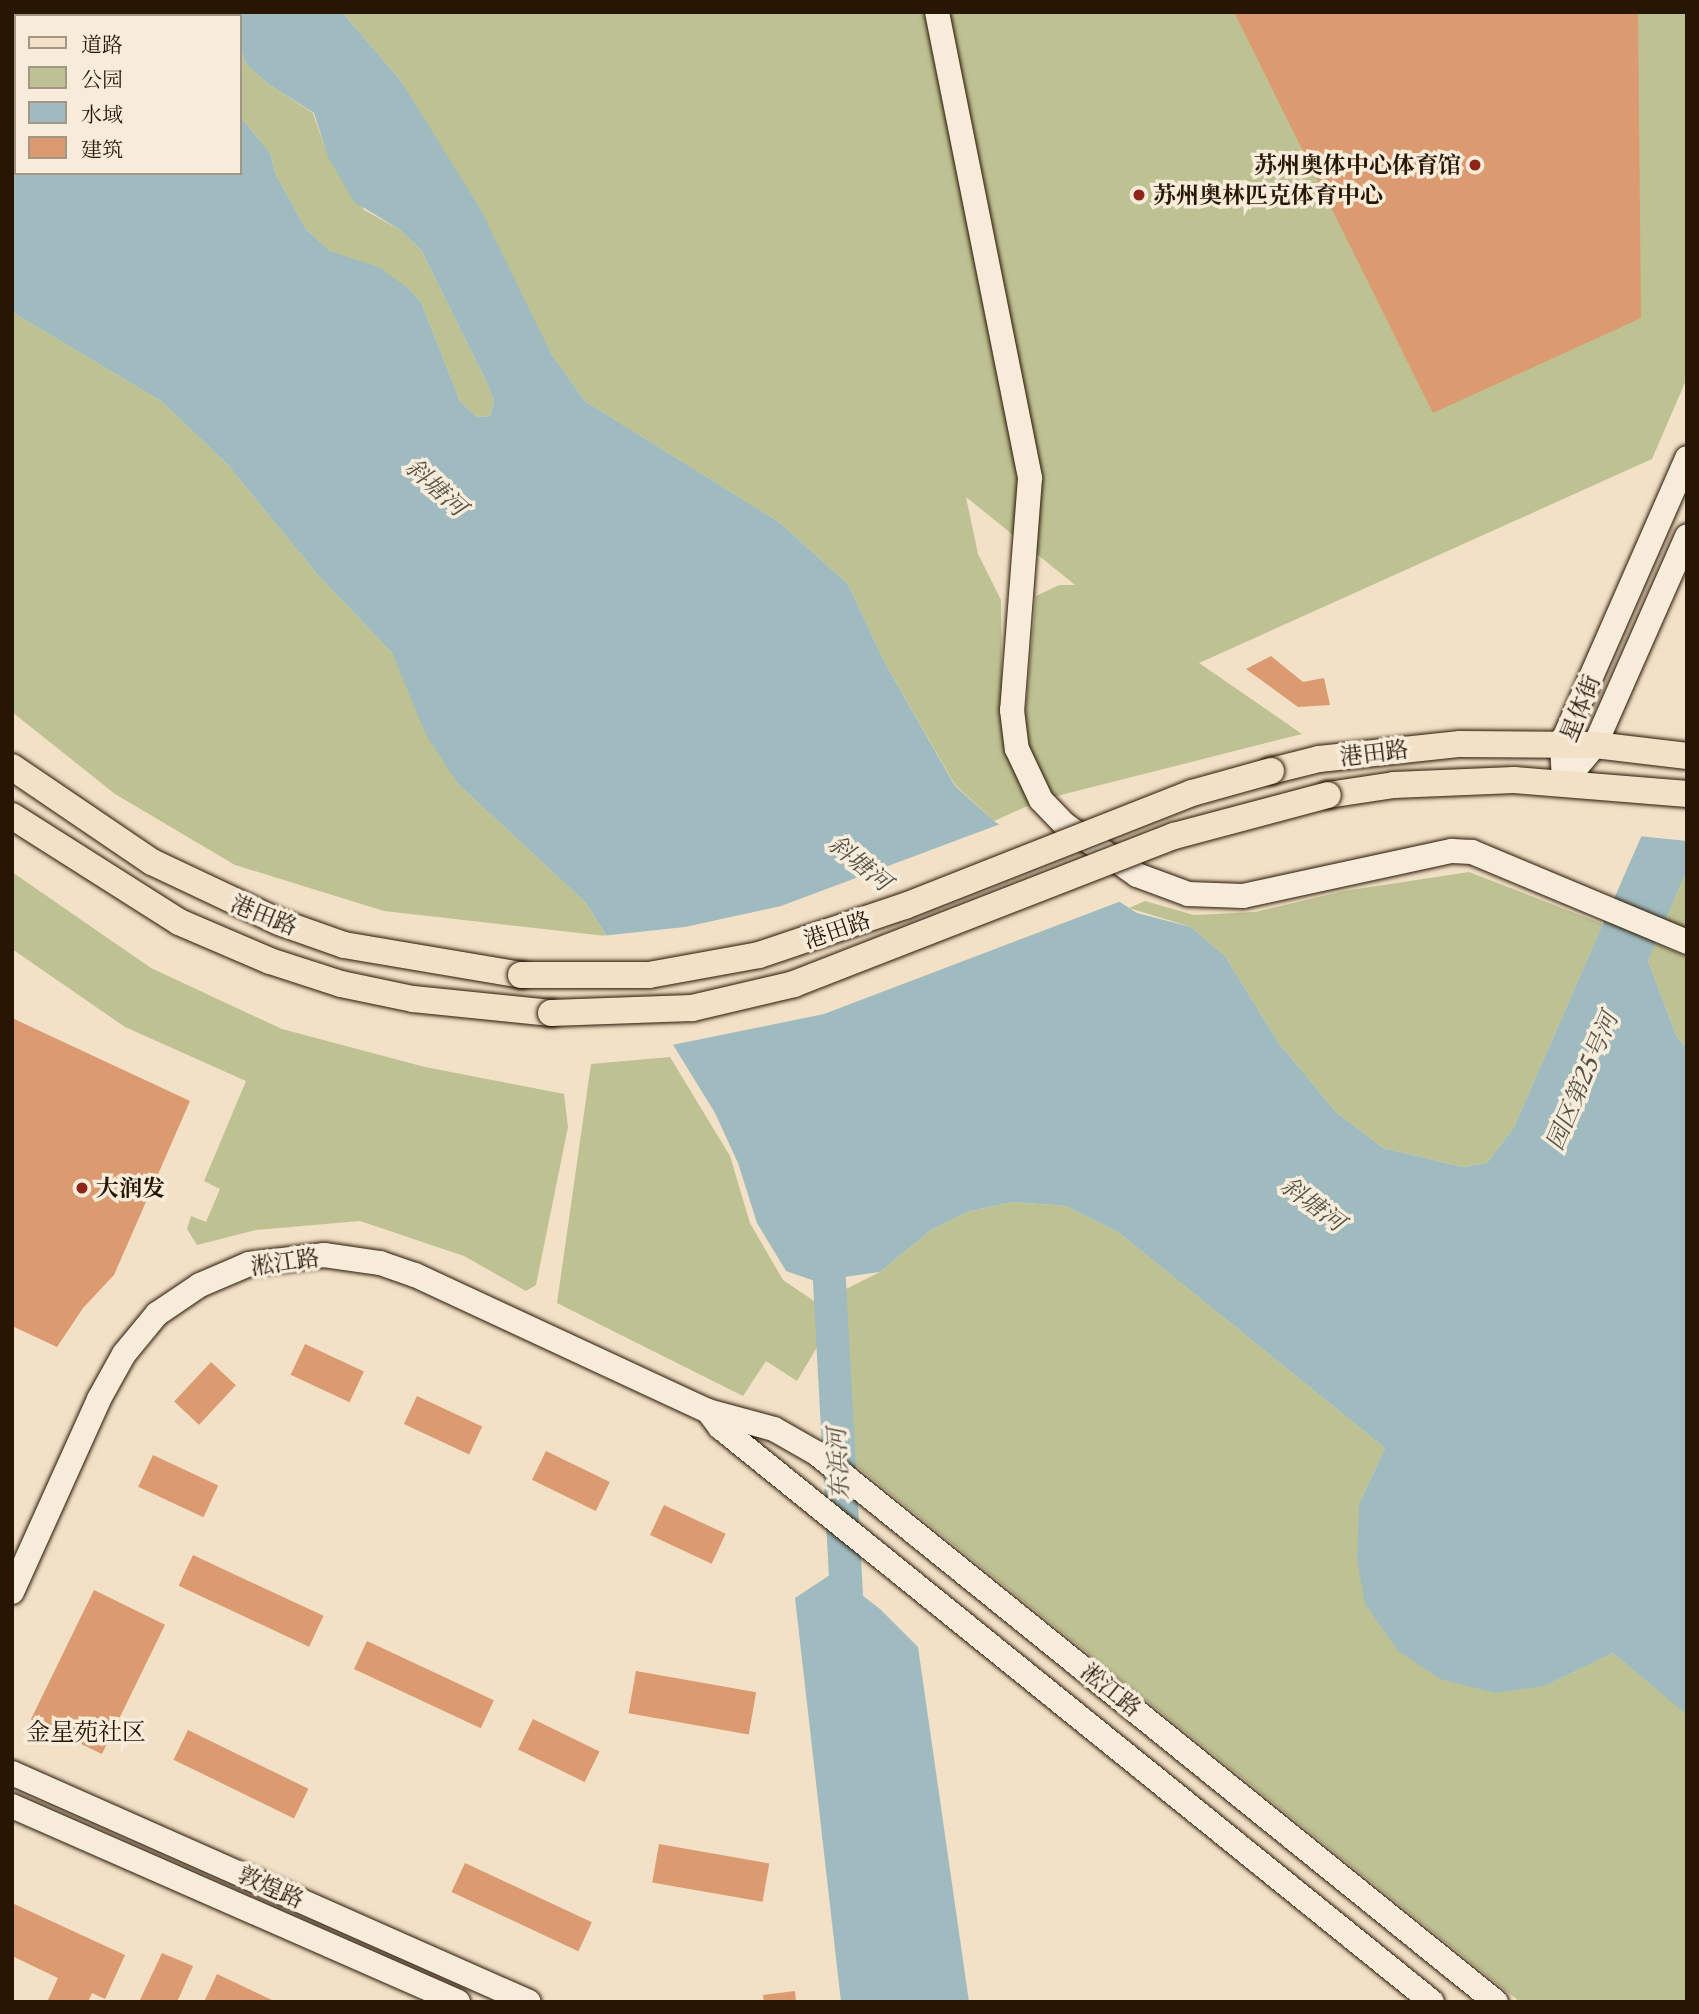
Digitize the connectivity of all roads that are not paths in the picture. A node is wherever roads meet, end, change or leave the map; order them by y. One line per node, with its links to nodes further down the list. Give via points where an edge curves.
1 (937, 12): 11 (street, via 1030,478 1012,710 1017,749 1041,800 1064,824 1137,875 1188,894 1243,896 1452,852 1472,852)
2 (1687, 458): 4 (street, 星体街)
3 (1687, 536): 5 (street, 星体街)
4 (1562, 743): 5 (main road, 港田路); 7 (main road, 港田路, bridge, via 1395,749 1271,771 1192,793 905,906 759,955 639,976 522,975 344,945 279,922 152,862); 8 (street, 星体街)
5 (1595, 745): 6 (main road, 港田路); 8 (street, 星体街)
6 (1680, 755)
7 (12, 767)
8 (1564, 782): 9 (main road, 港田路); 10 (main road, 港田路, bridge, via 1454,780 1328,795 1174,836 794,984 692,1008 551,1013 413,999 341,984 270,961 179,922)
9 (1687, 794)
10 (12, 816)
11 (1676, 937)
12 (708, 1411): 13 (street, 淞江路, via 774,1429 816,1453); 14 (street, 淞江路, via 720,1427); 15 (street, 淞江路, via 440,1287 380,1264 324,1255 249,1264 200,1285 157,1314 124,1354)
13 (906, 1523): 14 (street); 21 (street, 淞江路)
14 (872, 1550): 20 (street, 淞江路)
15 (12, 1592)
16 (12, 1773): 19 (street, 敦煌路)
17 (12, 1806): 18 (street, 敦煌路)
18 (458, 2002)
19 (529, 2002)
20 (1432, 2002)
21 (1496, 2002)

